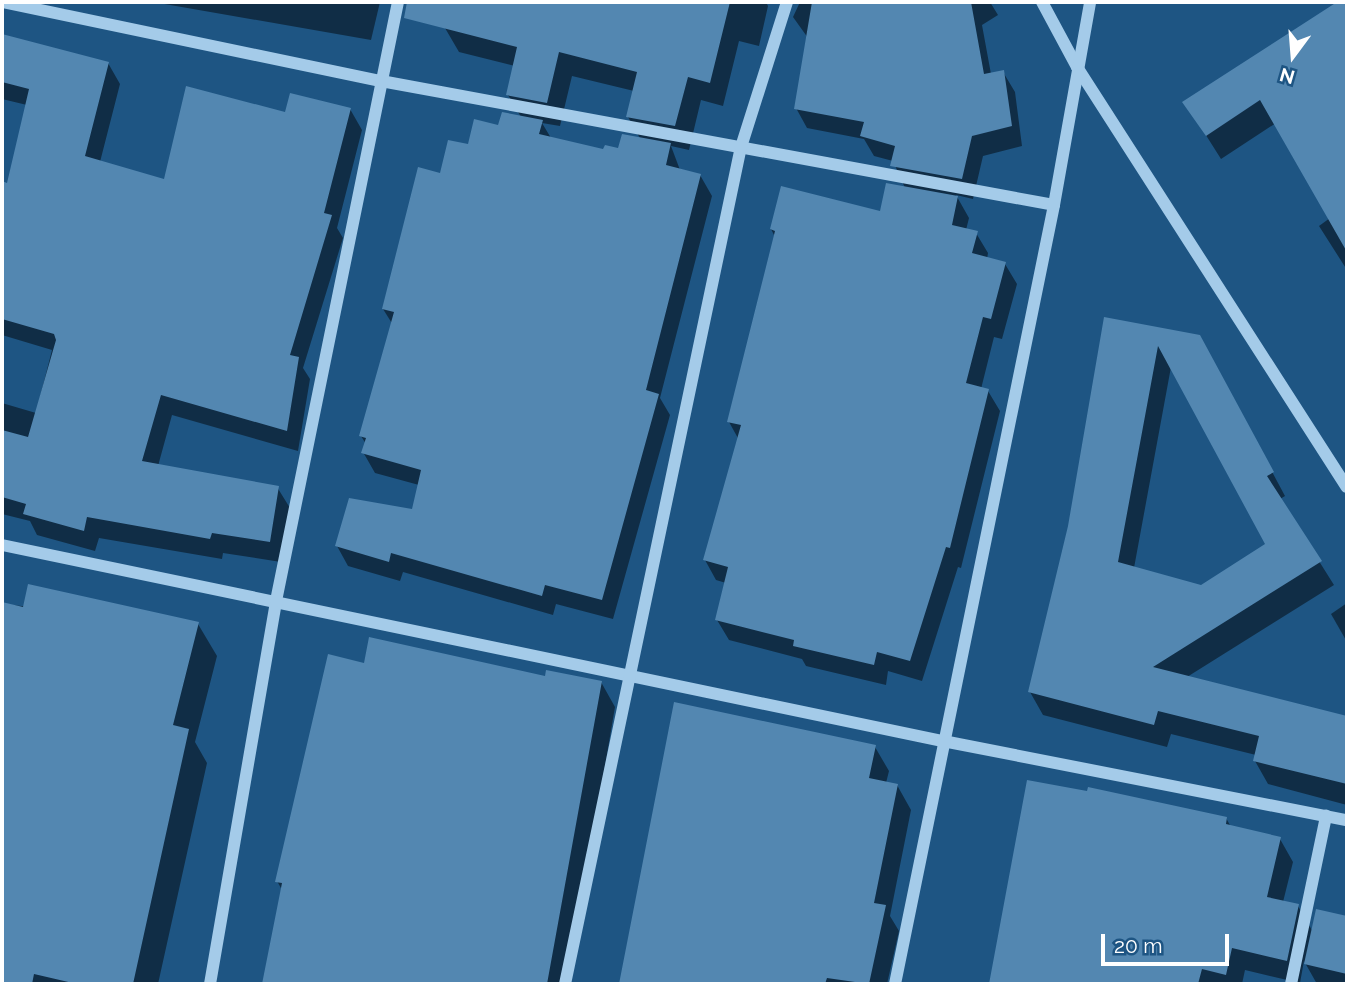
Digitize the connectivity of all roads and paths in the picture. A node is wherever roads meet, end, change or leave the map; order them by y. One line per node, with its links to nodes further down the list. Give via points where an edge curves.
1 (2, 2): 7 (street)
2 (398, 2): 7 (street)
3 (787, 2): 8 (street)
4 (1042, 2): 6 (street)
5 (1090, 2): 6 (street)
6 (1077, 67): 9 (street); 10 (street)
7 (381, 81): 8 (street); 12 (street)
8 (741, 146): 9 (street); 13 (street)
9 (1054, 205): 14 (street)
10 (1347, 487)
11 (2, 545): 12 (street)
12 (276, 601): 13 (street); 17 (street)
13 (629, 674): 14 (street); 18 (street)
14 (943, 741): 15 (street); 19 (street)
15 (1326, 816): 16 (street); 20 (street)
16 (1347, 820)
17 (210, 984)
18 (565, 984)
19 (895, 984)
20 (1291, 984)

